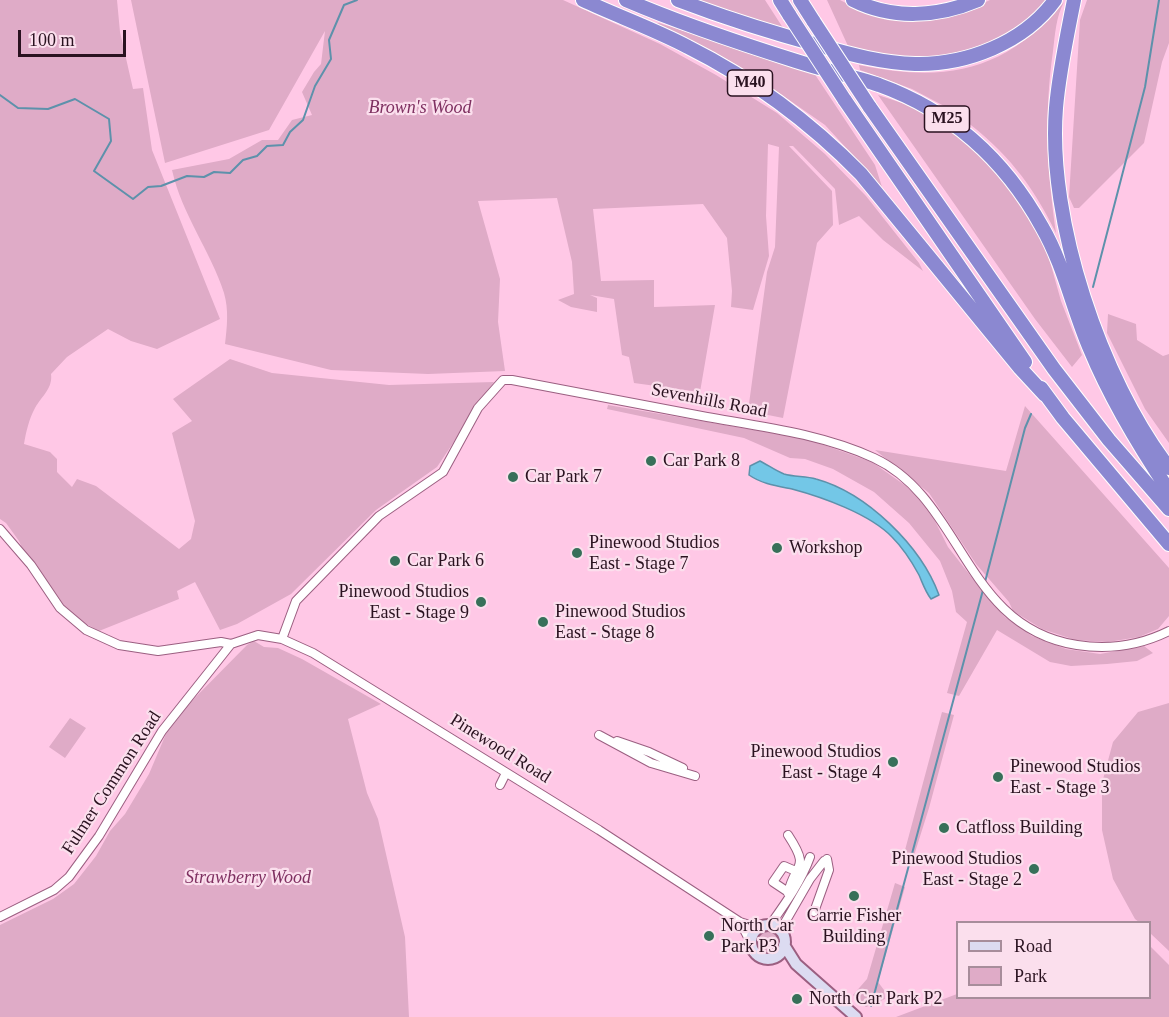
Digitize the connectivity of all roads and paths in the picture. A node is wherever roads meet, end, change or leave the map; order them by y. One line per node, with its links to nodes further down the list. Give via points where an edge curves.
1 (583, 0): 10 (highway, M40, via 687,46 749,81 805,122 861,174)
2 (626, 0): 11 (highway, M25, via 702,30 903,95 951,122 979,144 1010,176 1044,229 1118,409)
3 (678, 0): 8 (highway, via 841,52 925,64 967,57 1005,42 1034,22)
4 (780, 0): 10 (highway, bridge)
5 (800, 0): 14 (highway, bridge, via 869,106 1054,369)
6 (853, 0): 7 (highway, via 876,9 913,14 940,12)
7 (978, 0)
8 (1054, 0)
9 (1074, 0): 11 (highway, M25, via 1056,110 1063,224 1104,352)
10 (1045, 395): 16 (highway)
11 (1162, 469): 12 (highway, M25); 13 (highway, M25)
12 (1169, 485)
13 (1169, 491)
14 (1169, 509)
15 (0, 529): 19 (street, Pinewood Road, via 60,608 86,630 119,645 158,651)
16 (1169, 544)
17 (1169, 631): 18 (street, Sevenhills Road, via 1151,640 1101,649 1056,642 1016,621 984,587 911,484 877,460 844,445 789,431 503,380 478,408 443,472 379,516 296,602)
18 (282, 639): 19 (street, Pinewood Road, via 258,635); 20 (street, Pinewood Road, via 313,653)
19 (231, 644): 29 (street, Fulmer Common Road, via 162,731 99,836 69,877 54,890)
20 (506, 773): 22 (street); 30 (street, Pinewood Road)
21 (695, 776): 21 (street, via 646,760 599,735 649,752)
22 (500, 785)
23 (788, 835): 25 (street, via 799,854)
24 (810, 857): 27 (street)
25 (798, 872): 26 (street); 26 (street, via 784,866 773,882)
26 (788, 892): 27 (street)
27 (787, 901): 31 (street)
28 (814, 912): 32 (street, via 829,870 825,860)
29 (0, 917)
30 (740, 922): 31 (street, Pinewood Road); 33 (street, Pinewood Road)
31 (764, 927): 32 (street); 33 (street, via 753,934)
32 (780, 931): 34 (street)
33 (751, 943): 35 (street, via 759,957)
34 (784, 945): 35 (street); 36 (street)
35 (773, 958): 36 (street)
36 (796, 964): 37 (street)
37 (856, 1017)

